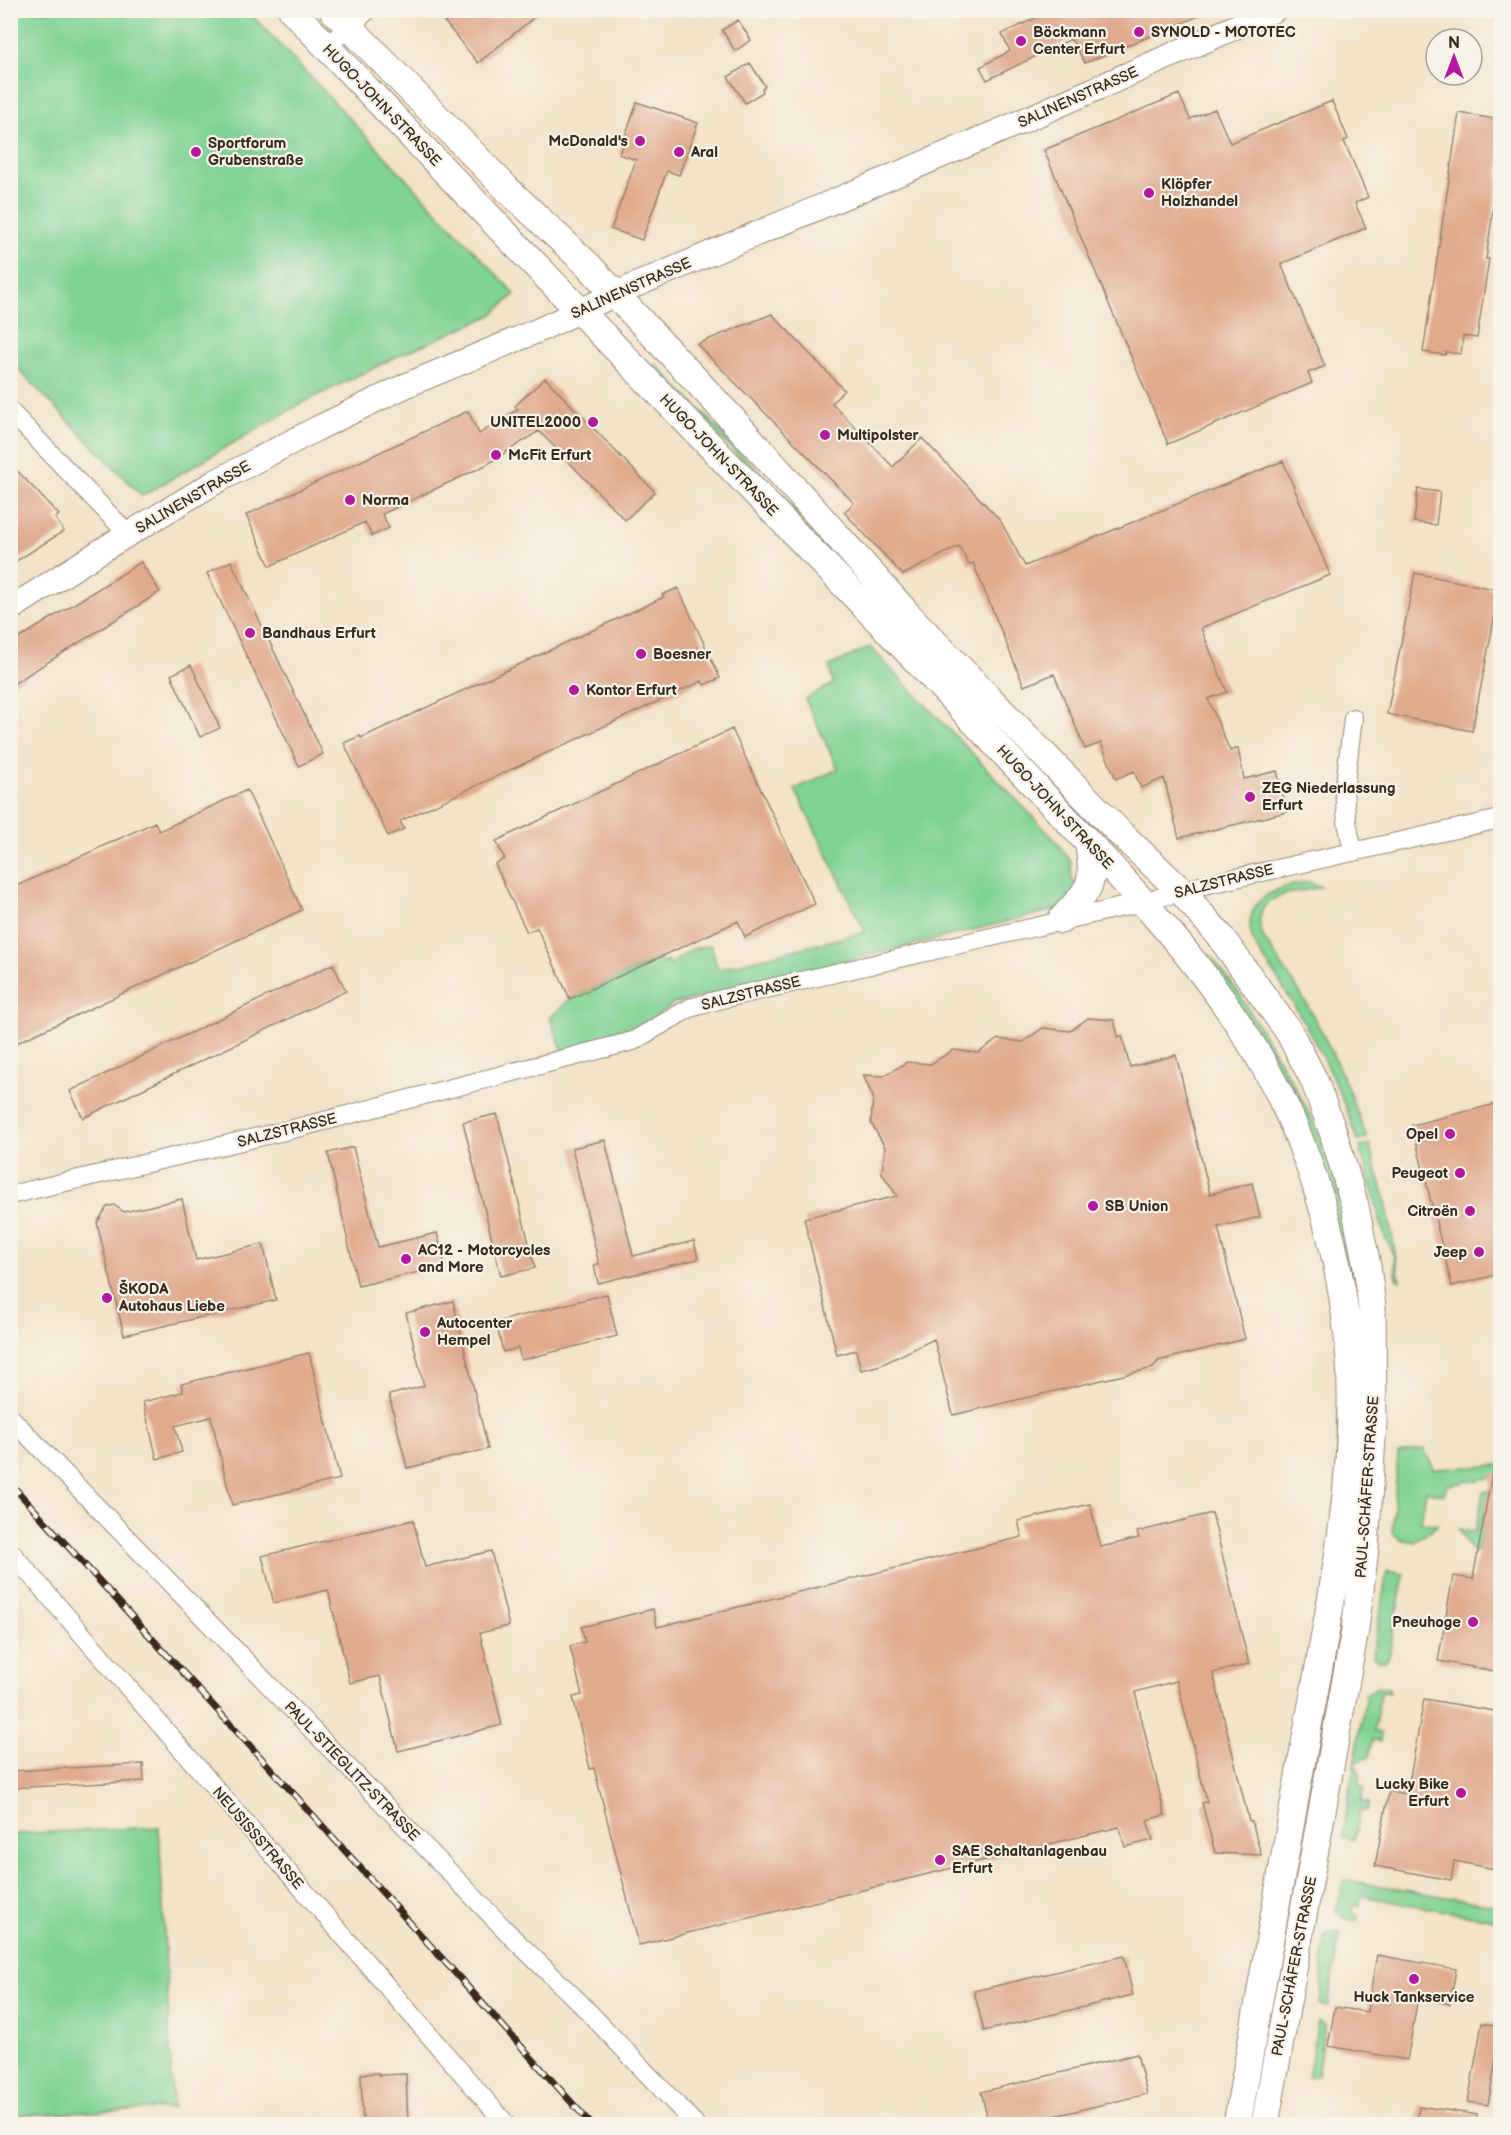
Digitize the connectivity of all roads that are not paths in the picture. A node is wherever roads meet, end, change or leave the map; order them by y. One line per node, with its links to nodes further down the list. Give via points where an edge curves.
1 (292, 10): 4 (main road, HUGO-JOHN-STRASSE)
2 (1274, 10): 5 (street, SALINENSTRASSE, via 987,137)
3 (350, 16): 4 (street); 5 (main road, HUGO-JOHN-STRASSE, via 507,189)
4 (326, 47): 6 (main road, HUGO-JOHN-STRASSE)
5 (614, 294): 6 (street, SALINENSTRASSE); 14 (main road, HUGO-JOHN-STRASSE, via 910,617)
6 (578, 311): 8 (street, SALINENSTRASSE, via 318,428 215,482); 12 (main road, HUGO-JOHN-STRASSE)
7 (10, 411): 8 (street)
8 (128, 534): 9 (street, SALINENSTRASSE)
9 (10, 609)
10 (1353, 718): 13 (street, via 1344,792)
11 (1500, 819): 13 (street, SALZSTRASSE)
12 (1088, 842): 15 (main road, HUGO-JOHN-STRASSE); 16 (main road, via 1093,868 1088,890)
13 (1353, 851): 14 (street, SALZSTRASSE)
14 (1181, 891): 15 (street, SALZSTRASSE); 23 (main road, PAUL-SCHÄFER-STRASSE, via 1220,936 1289,1032 1314,1080 1355,1206 1372,1307 1373,1422 1355,1630)
15 (1144, 902): 16 (street, SALZSTRASSE); 22 (main road, PAUL-SCHÄFER-STRASSE, via 1212,987 1255,1050 1292,1120 1310,1164 1338,1271 1350,1358 1351,1413 1342,1537)
16 (1061, 920): 17 (street, SALZSTRASSE, via 722,999 690,1008 633,1041 297,1128)
17 (10, 1195)
18 (10, 1417): 21 (street, PAUL-STIEGLITZ-STRASSE)
19 (10, 1551): 20 (street, NEUSISSSTRASSE)
20 (506, 2124)
21 (694, 2124)
22 (1237, 2124)
23 (1265, 2124)

